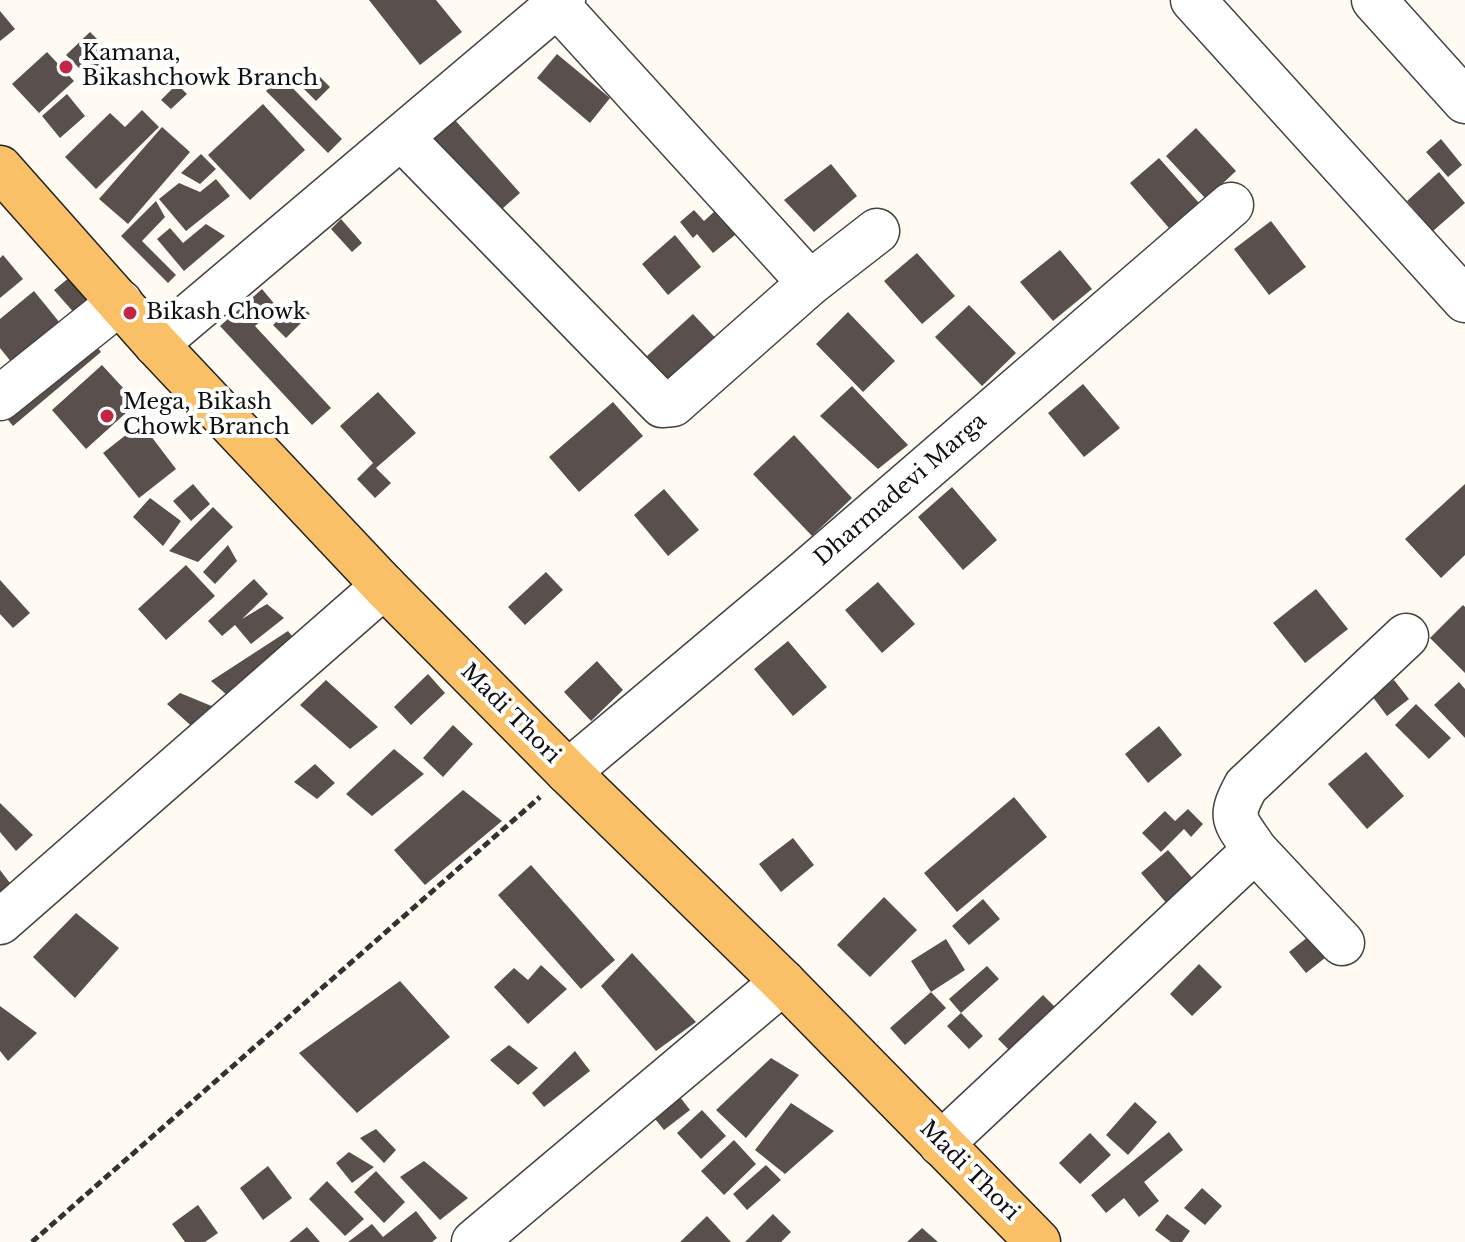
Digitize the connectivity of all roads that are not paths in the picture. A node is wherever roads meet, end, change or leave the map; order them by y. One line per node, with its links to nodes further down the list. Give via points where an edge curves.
1 (1193, 0): 10 (street)
2 (1374, 0): 4 (street)
3 (560, 3): 5 (street); 9 (street)
4 (1465, 101)
5 (401, 137): 9 (street, via 662,405 673,404); 12 (street)
6 (0, 168): 11 (main road, Madi Thori)
7 (1231, 205): 16 (street, Dharmadevi Marga)
8 (877, 231): 9 (street)
9 (810, 283)
10 (1465, 300)
11 (120, 302): 12 (main road, Madi Thori); 13 (street)
12 (156, 344): 14 (main road, Madi Thori)
13 (0, 398)
14 (384, 586): 16 (main road, Madi Thori); 18 (street)
15 (1406, 636): 17 (street, via 1246,786 1234,808 1236,821)
16 (568, 772): 20 (main road, Madi Thori)
17 (1255, 850): 19 (street); 21 (street)
18 (0, 922)
19 (1342, 943)
20 (783, 982): 21 (main road, Madi Thori); 22 (street)
21 (941, 1144): 23 (main road, Madi Thori)
22 (474, 1242)
23 (1038, 1242)

